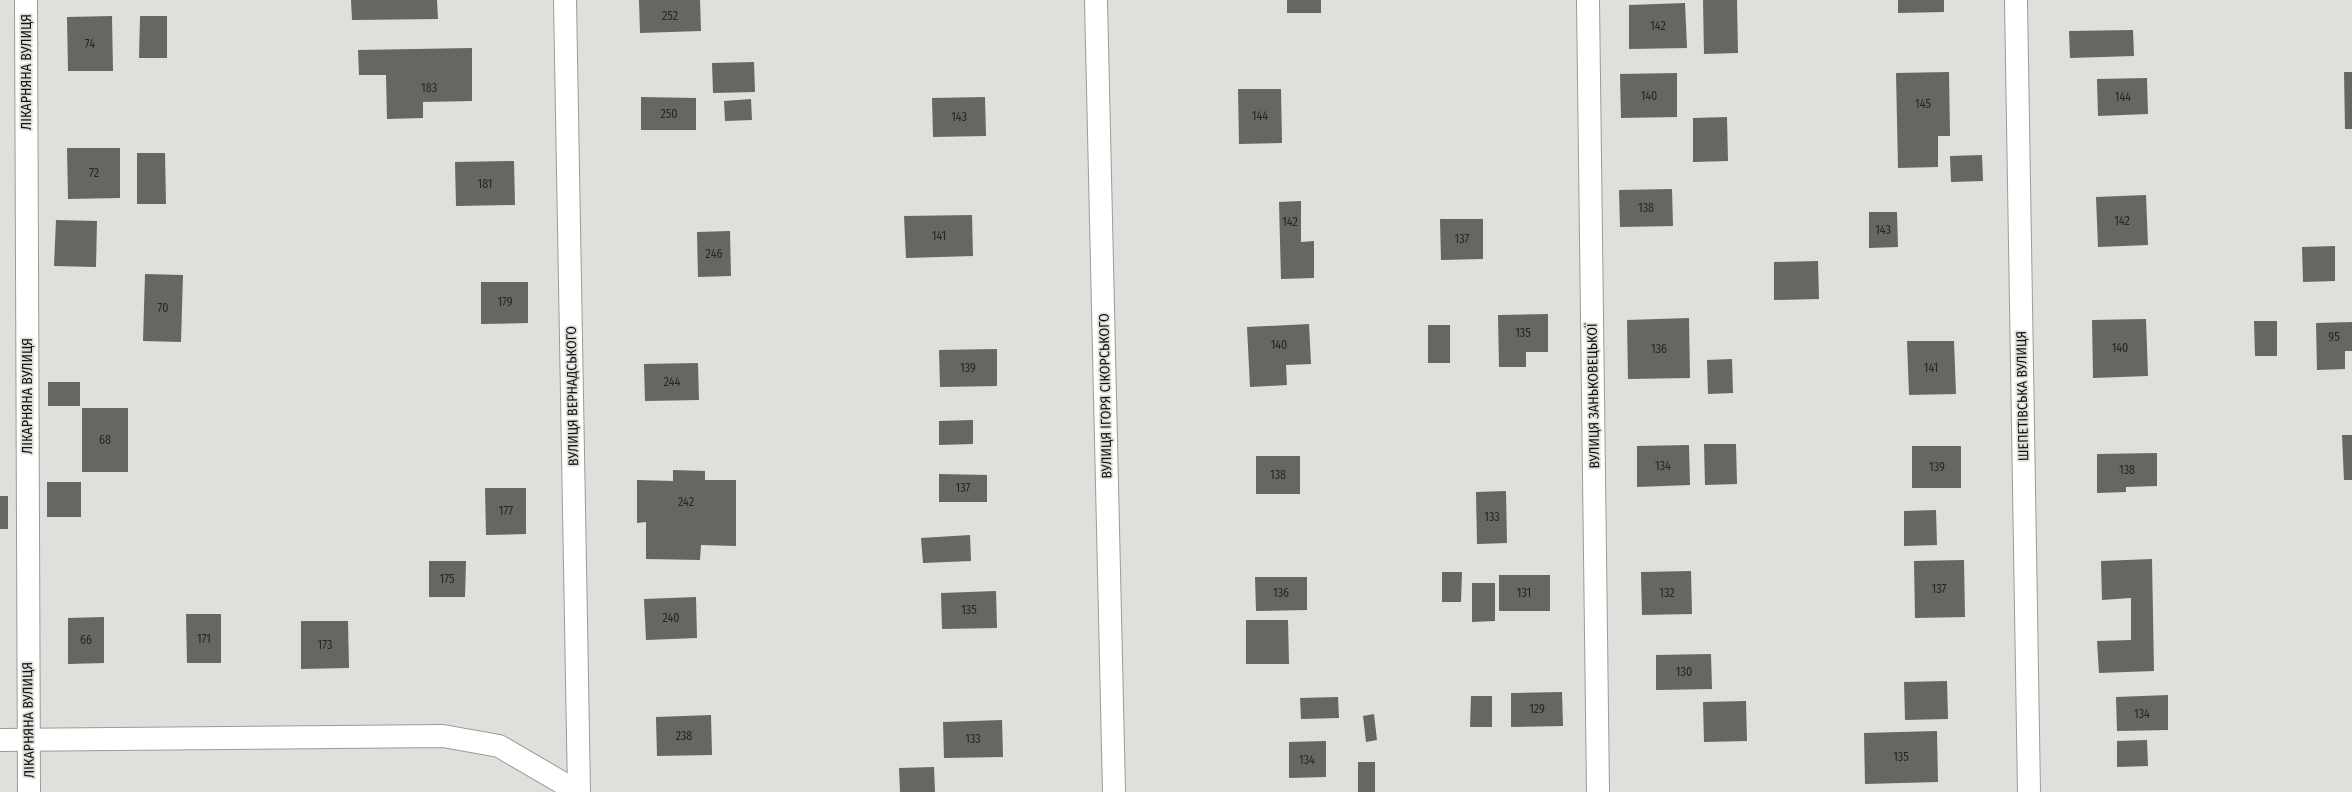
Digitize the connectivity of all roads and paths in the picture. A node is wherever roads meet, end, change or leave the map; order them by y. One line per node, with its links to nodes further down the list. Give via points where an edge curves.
1 (26, 0): 7 (street, ЛІКАРНЯНА ВУЛИЦЯ)
2 (565, 0): 9 (street, ВУЛИЦЯ ВЕРНАДСЬКОГО)
3 (1096, 0): 10 (street, ВУЛИЦЯ ІГОРЯ СІКОРСЬКОГО)
4 (1588, 0): 11 (street, ВУЛИЦЯ ЗАНЬКОВЕЦЬКОЇ)
5 (2016, 0): 12 (street, ШЕПЕТІВСЬКА ВУЛИЦЯ)
6 (0, 740): 7 (street)
7 (28, 740): 8 (street, ЛІКАРНЯНА ВУЛИЦЯ); 9 (street, via 443,736 500,746)
8 (29, 792)
9 (578, 792)
10 (1114, 792)
11 (1598, 792)
12 (2029, 792)

